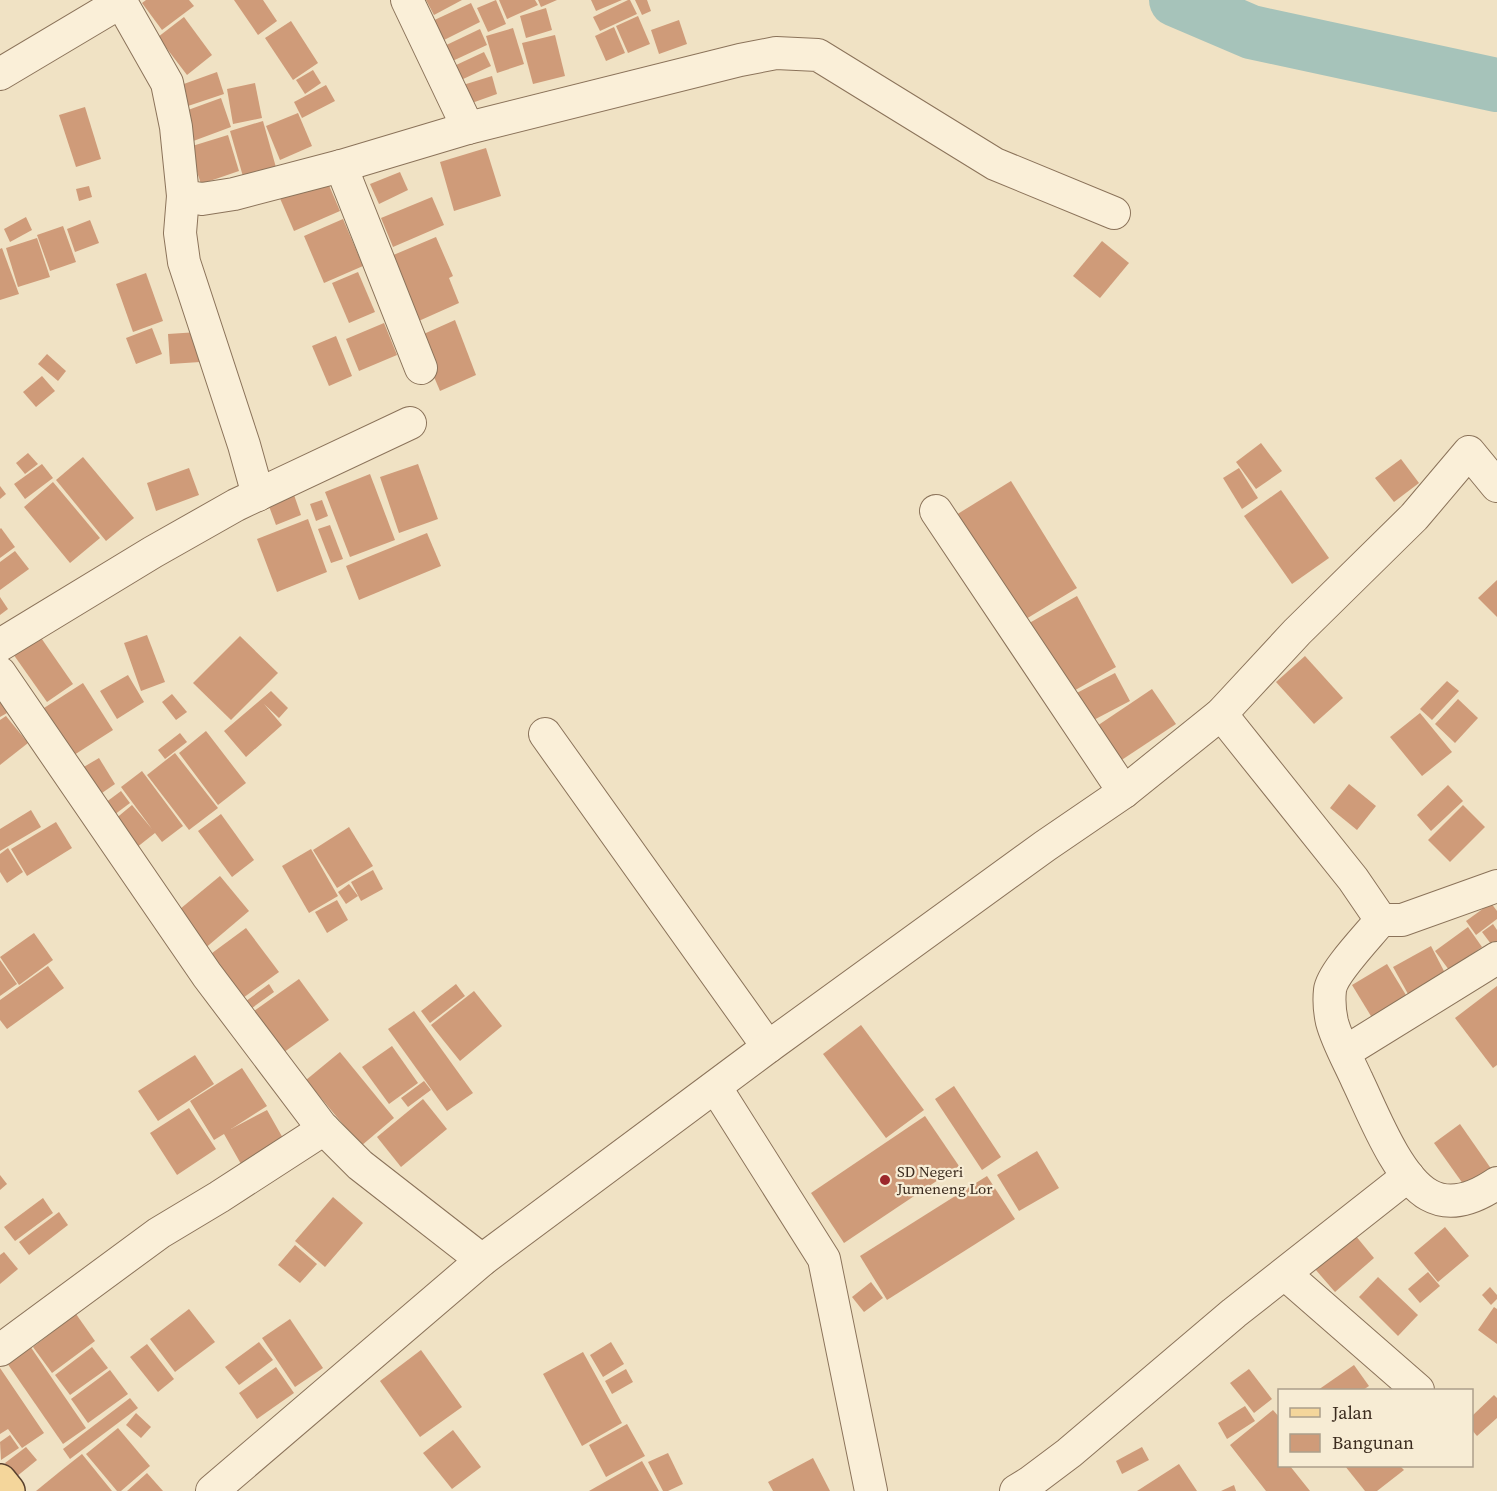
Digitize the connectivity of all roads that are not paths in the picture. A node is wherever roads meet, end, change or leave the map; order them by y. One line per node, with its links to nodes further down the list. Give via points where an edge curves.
1 (407, 0): 4 (street)
2 (121, 1): 3 (street); 6 (street, via 167,83)
3 (0, 74)
4 (468, 128): 5 (street); 7 (street, via 740,60 776,53 818,55 995,164)
5 (341, 166): 6 (street, via 234,194 202,199); 8 (street)
6 (183, 196): 11 (street, via 180,232 184,262)
7 (1114, 213)
8 (421, 368)
9 (410, 423): 11 (street)
10 (1497, 486): 15 (street, via 1469,452 1414,517 1297,632)
11 (258, 495): 13 (street, via 153,552)
12 (936, 512): 17 (street)
13 (0, 645)
14 (0, 672): 24 (street, via 207,975)
15 (1221, 714): 17 (street); 19 (street, via 1353,879)
16 (545, 734): 21 (street)
17 (1124, 792): 21 (street)
18 (1497, 886): 19 (street, via 1402,921)
19 (1381, 920): 22 (street, via 1330,988 1332,1021)
20 (1497, 958): 22 (street)
21 (768, 1047): 23 (street)
22 (1344, 1052): 25 (street, via 1384,1138)
23 (716, 1088): 27 (street); 34 (street, via 825,1259)
24 (324, 1129): 27 (street, via 360,1165); 29 (street, via 159,1233)
25 (1408, 1176): 26 (street, via 1430,1196 1451,1202 1482,1194); 28 (street)
26 (1497, 1183)
27 (482, 1260): 32 (street)
28 (1285, 1275): 30 (street); 35 (street, via 1234,1313 1069,1453)
29 (0, 1350)
30 (1417, 1389)
31 (0, 1481): 33 (main road)
32 (231, 1484)
33 (8, 1491)
34 (871, 1491)
35 (1016, 1491)

